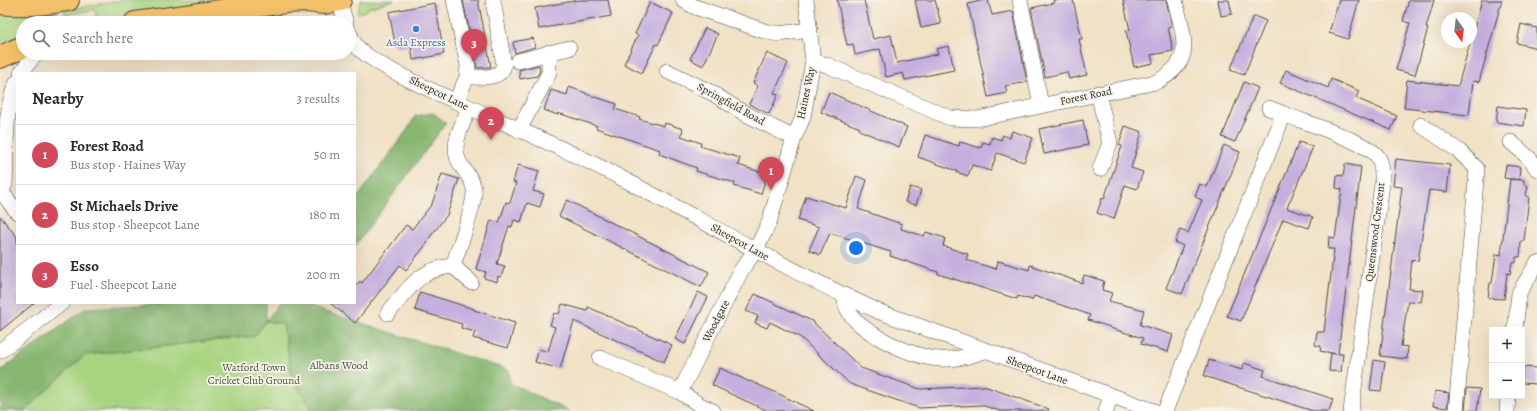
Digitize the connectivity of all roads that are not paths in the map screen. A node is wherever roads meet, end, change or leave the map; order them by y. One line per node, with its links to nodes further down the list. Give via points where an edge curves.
1 (68, 0): 9 (highway, via 16,5)
2 (340, 0): 10 (highway, via 324,3 285,2); 11 (street)
3 (454, 0): 23 (street)
4 (493, 0): 23 (street, via 503,70 500,74)
5 (683, 0): 12 (street, via 695,7 767,32 778,34)
6 (806, 0): 12 (street, Haines Way)
7 (1020, 0): 27 (street)
8 (1175, 0): 25 (street, Forest Road, via 1184,49 1182,58 1173,72 1156,82)
9 (0, 3)
10 (185, 16)
11 (344, 16)
12 (810, 30): 20 (street, Haines Way)
13 (356, 46): 26 (street, Sheepcot Lane, via 370,58)
14 (569, 48): 16 (street)
15 (16, 50): 17 (highway)
16 (549, 52): 19 (street); 31 (street, via 548,73)
17 (0, 57)
18 (31, 60): 22 (street)
19 (518, 60)
20 (813, 61): 27 (street, Forest Road, via 950,118 977,119); 32 (street, Haines Way, via 803,117)
21 (667, 71): 32 (street, Springfield Road)
22 (22, 72)
23 (468, 77): 26 (street)
24 (16, 84): 36 (street, via 10,105 5,184)
25 (1098, 93): 27 (street, Forest Road); 34 (street, via 1110,143)
26 (463, 104): 31 (street, Sheepcot Lane); 40 (street, via 456,148 460,163 473,184 474,196)
27 (1041, 105)
28 (1270, 108): 29 (street, Queenswood Crescent)
29 (1284, 114): 55 (street); 56 (street, Queenswood Crescent, via 1361,144 1377,156 1382,170)
30 (1421, 125): 57 (street, via 1459,151 1478,169)
31 (519, 130): 38 (street, Sheepcot Lane, via 626,180)
32 (794, 138): 38 (street, Haines Way, via 768,224)
33 (1511, 142): 35 (street)
34 (1100, 169)
35 (1537, 169)
36 (1, 190): 37 (street)
37 (16, 211)
38 (755, 251): 42 (street, Sheepcot Lane); 49 (street, Woodgate, via 742,269)
39 (1537, 263): 45 (street, via 1520,293)
40 (453, 266): 41 (street); 44 (street, via 436,269 420,276)
41 (471, 282)
42 (844, 296): 47 (street, Sheepcot Lane); 47 (street, via 847,308 857,321 886,342 902,349 938,359 962,358)
43 (61, 304): 46 (street)
44 (388, 313)
45 (1515, 327)
46 (0, 351)
47 (985, 351): 50 (street, Sheepcot Lane)
48 (600, 358): 49 (street)
49 (680, 392): 52 (street)
50 (1111, 396): 53 (street); 54 (street, Sheepcot Lane)
51 (1508, 399): 58 (street)
52 (713, 411)
53 (1106, 411)
54 (1154, 411)
55 (1165, 411)
56 (1351, 411)
57 (1456, 411)
58 (1507, 411)

